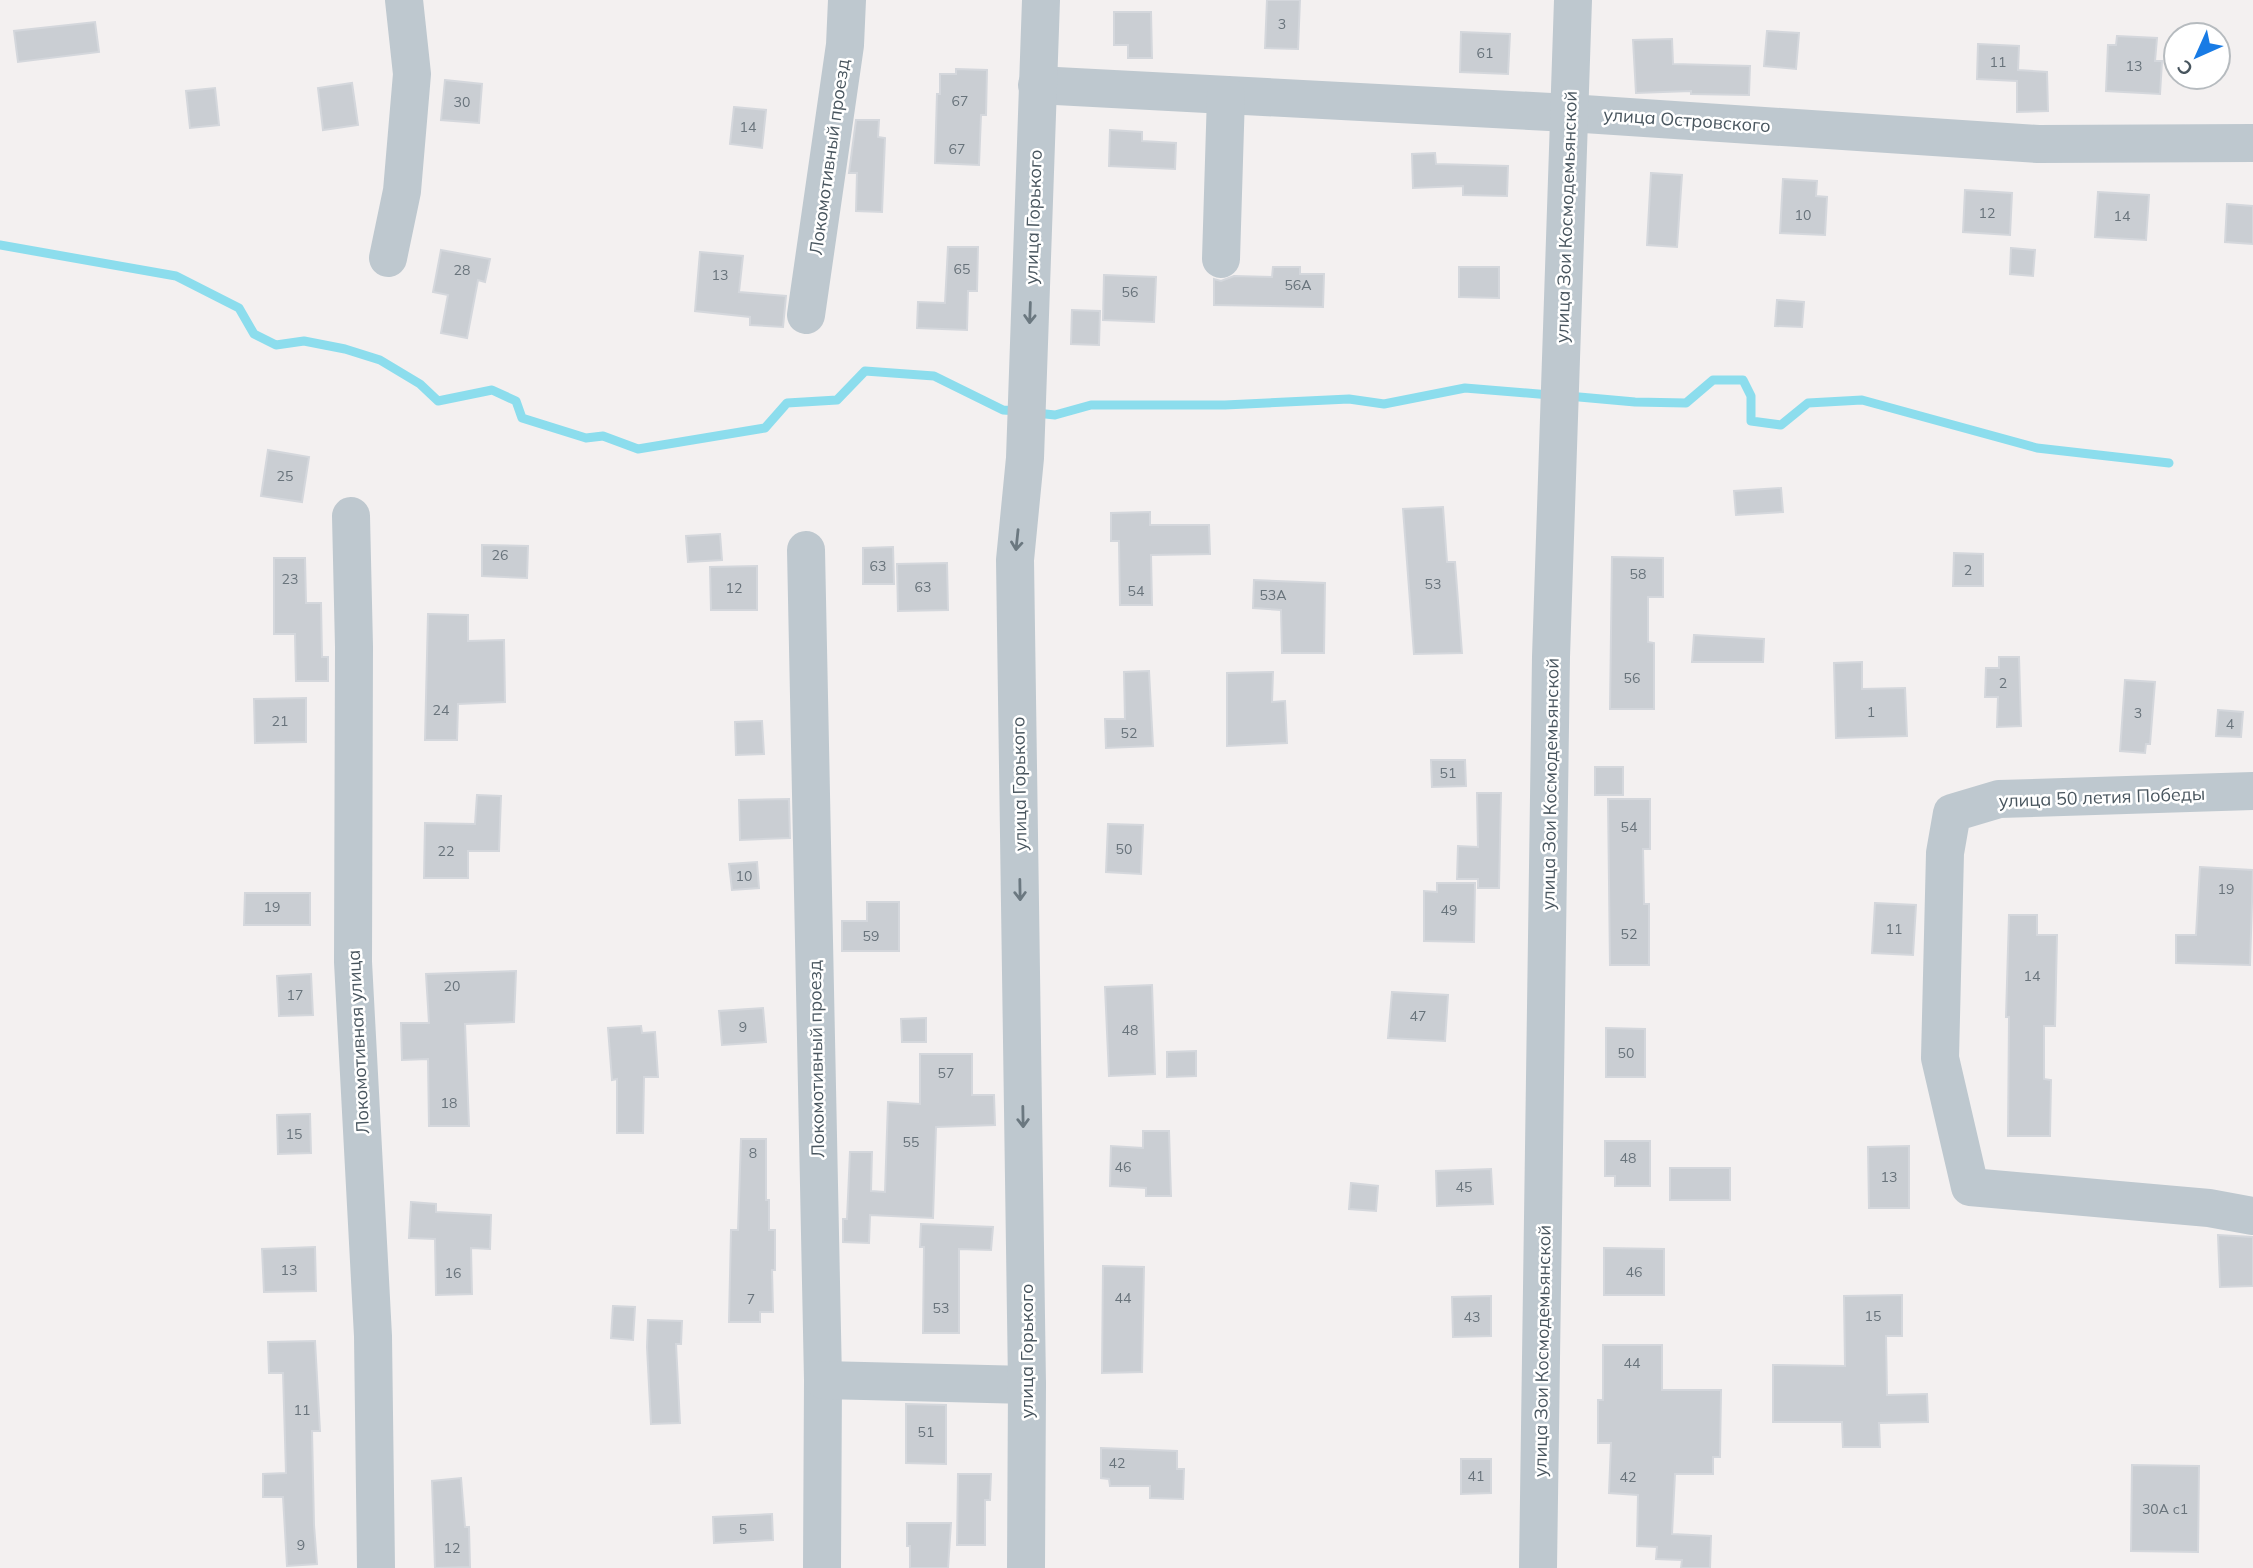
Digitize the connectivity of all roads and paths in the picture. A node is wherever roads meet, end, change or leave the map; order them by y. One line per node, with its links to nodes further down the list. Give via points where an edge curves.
1 (404, 0): 9 (street, via 412,74 402,191)
2 (847, 0): 11 (street, Локомотивный проезд, via 845,45)
3 (1041, 0): 5 (street, улица Горького)
4 (1573, 0): 7 (street, улица Зои Космодемьянской)
5 (1037, 85): 6 (street, улица Островского); 17 (street, улица Горького, one-way to 17, via 1026,458 1015,560)
6 (1226, 94): 7 (street, улица Островского); 10 (street)
7 (1569, 113): 8 (street, улица Островского, via 2038,144); 21 (street, улица Зои Космодемьянской, via 1551,657)
8 (2253, 143)
9 (388, 258)
10 (1221, 259)
11 (806, 315)
12 (351, 516): 18 (street, Локомотивная улица, via 353,962 373,1336)
13 (806, 550): 16 (street, Локомотивный проезд)
14 (2253, 791): 15 (street, улица 50 летия Победы, via 1999,799 1952,813 1945,853 1940,1058 1970,1186)
15 (2253, 1216)
16 (822, 1380): 17 (street); 19 (street, Локомотивный проезд)
17 (1027, 1385): 20 (street, улица Горького)
18 (376, 1568)
19 (822, 1568)
20 (1026, 1568)
21 (1538, 1568)

